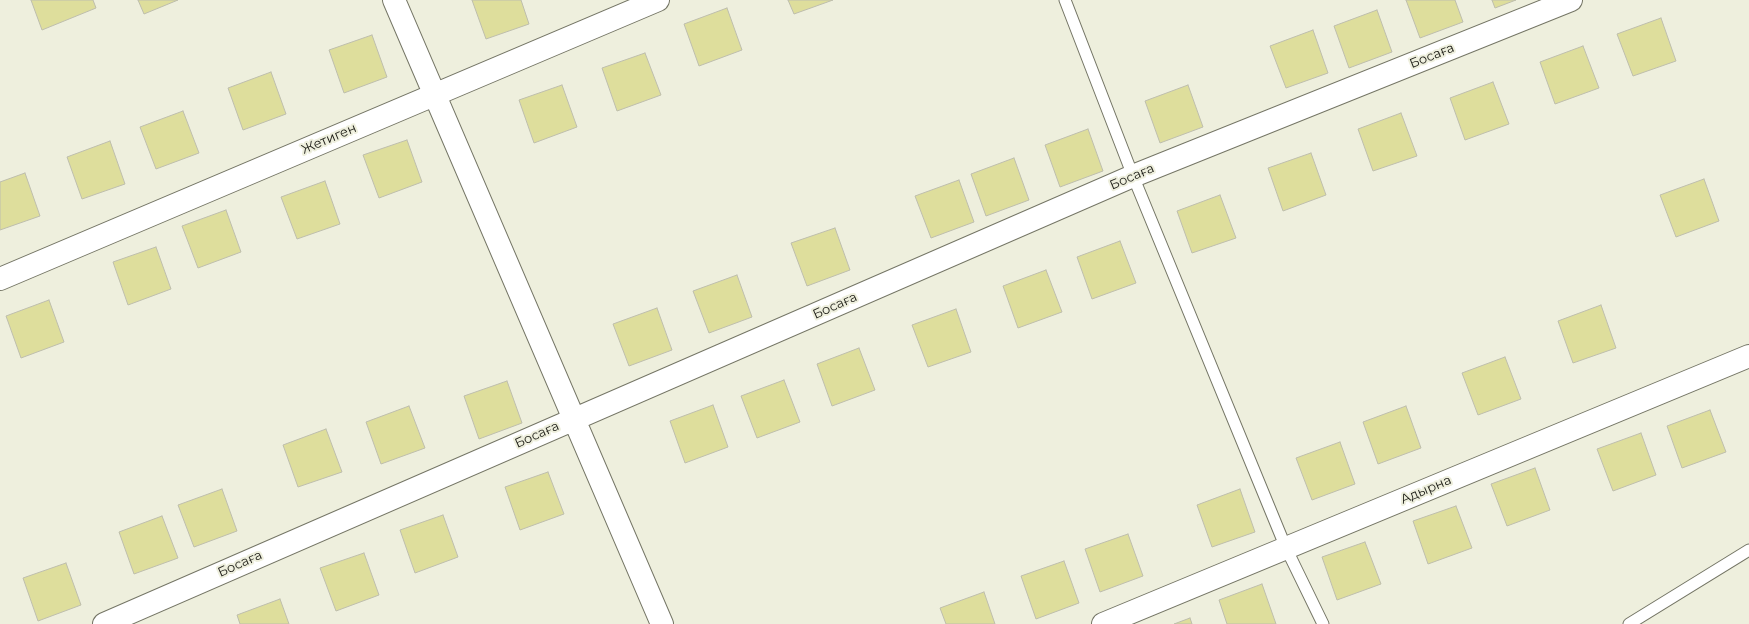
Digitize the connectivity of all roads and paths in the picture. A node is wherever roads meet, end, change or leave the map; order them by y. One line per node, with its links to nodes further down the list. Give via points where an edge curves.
1 (394, 0): 5 (street)
2 (658, 0): 5 (street, Жетиген)
3 (1065, 0): 6 (lane)
4 (1571, 0): 6 (street, Босаға)
5 (434, 95): 7 (street, Жетиген); 9 (street)
6 (1133, 176): 9 (street, Босаға); 10 (lane)
7 (0, 279)
8 (1749, 356): 10 (street, Адырна)
9 (574, 420): 12 (street, Босаға); 13 (street)
10 (1286, 548): 14 (street, Адырна); 15 (lane)
11 (1749, 550): 16 (lane)
12 (104, 624)
13 (662, 624)
14 (1102, 624)
15 (1323, 624)
16 (1629, 624)

